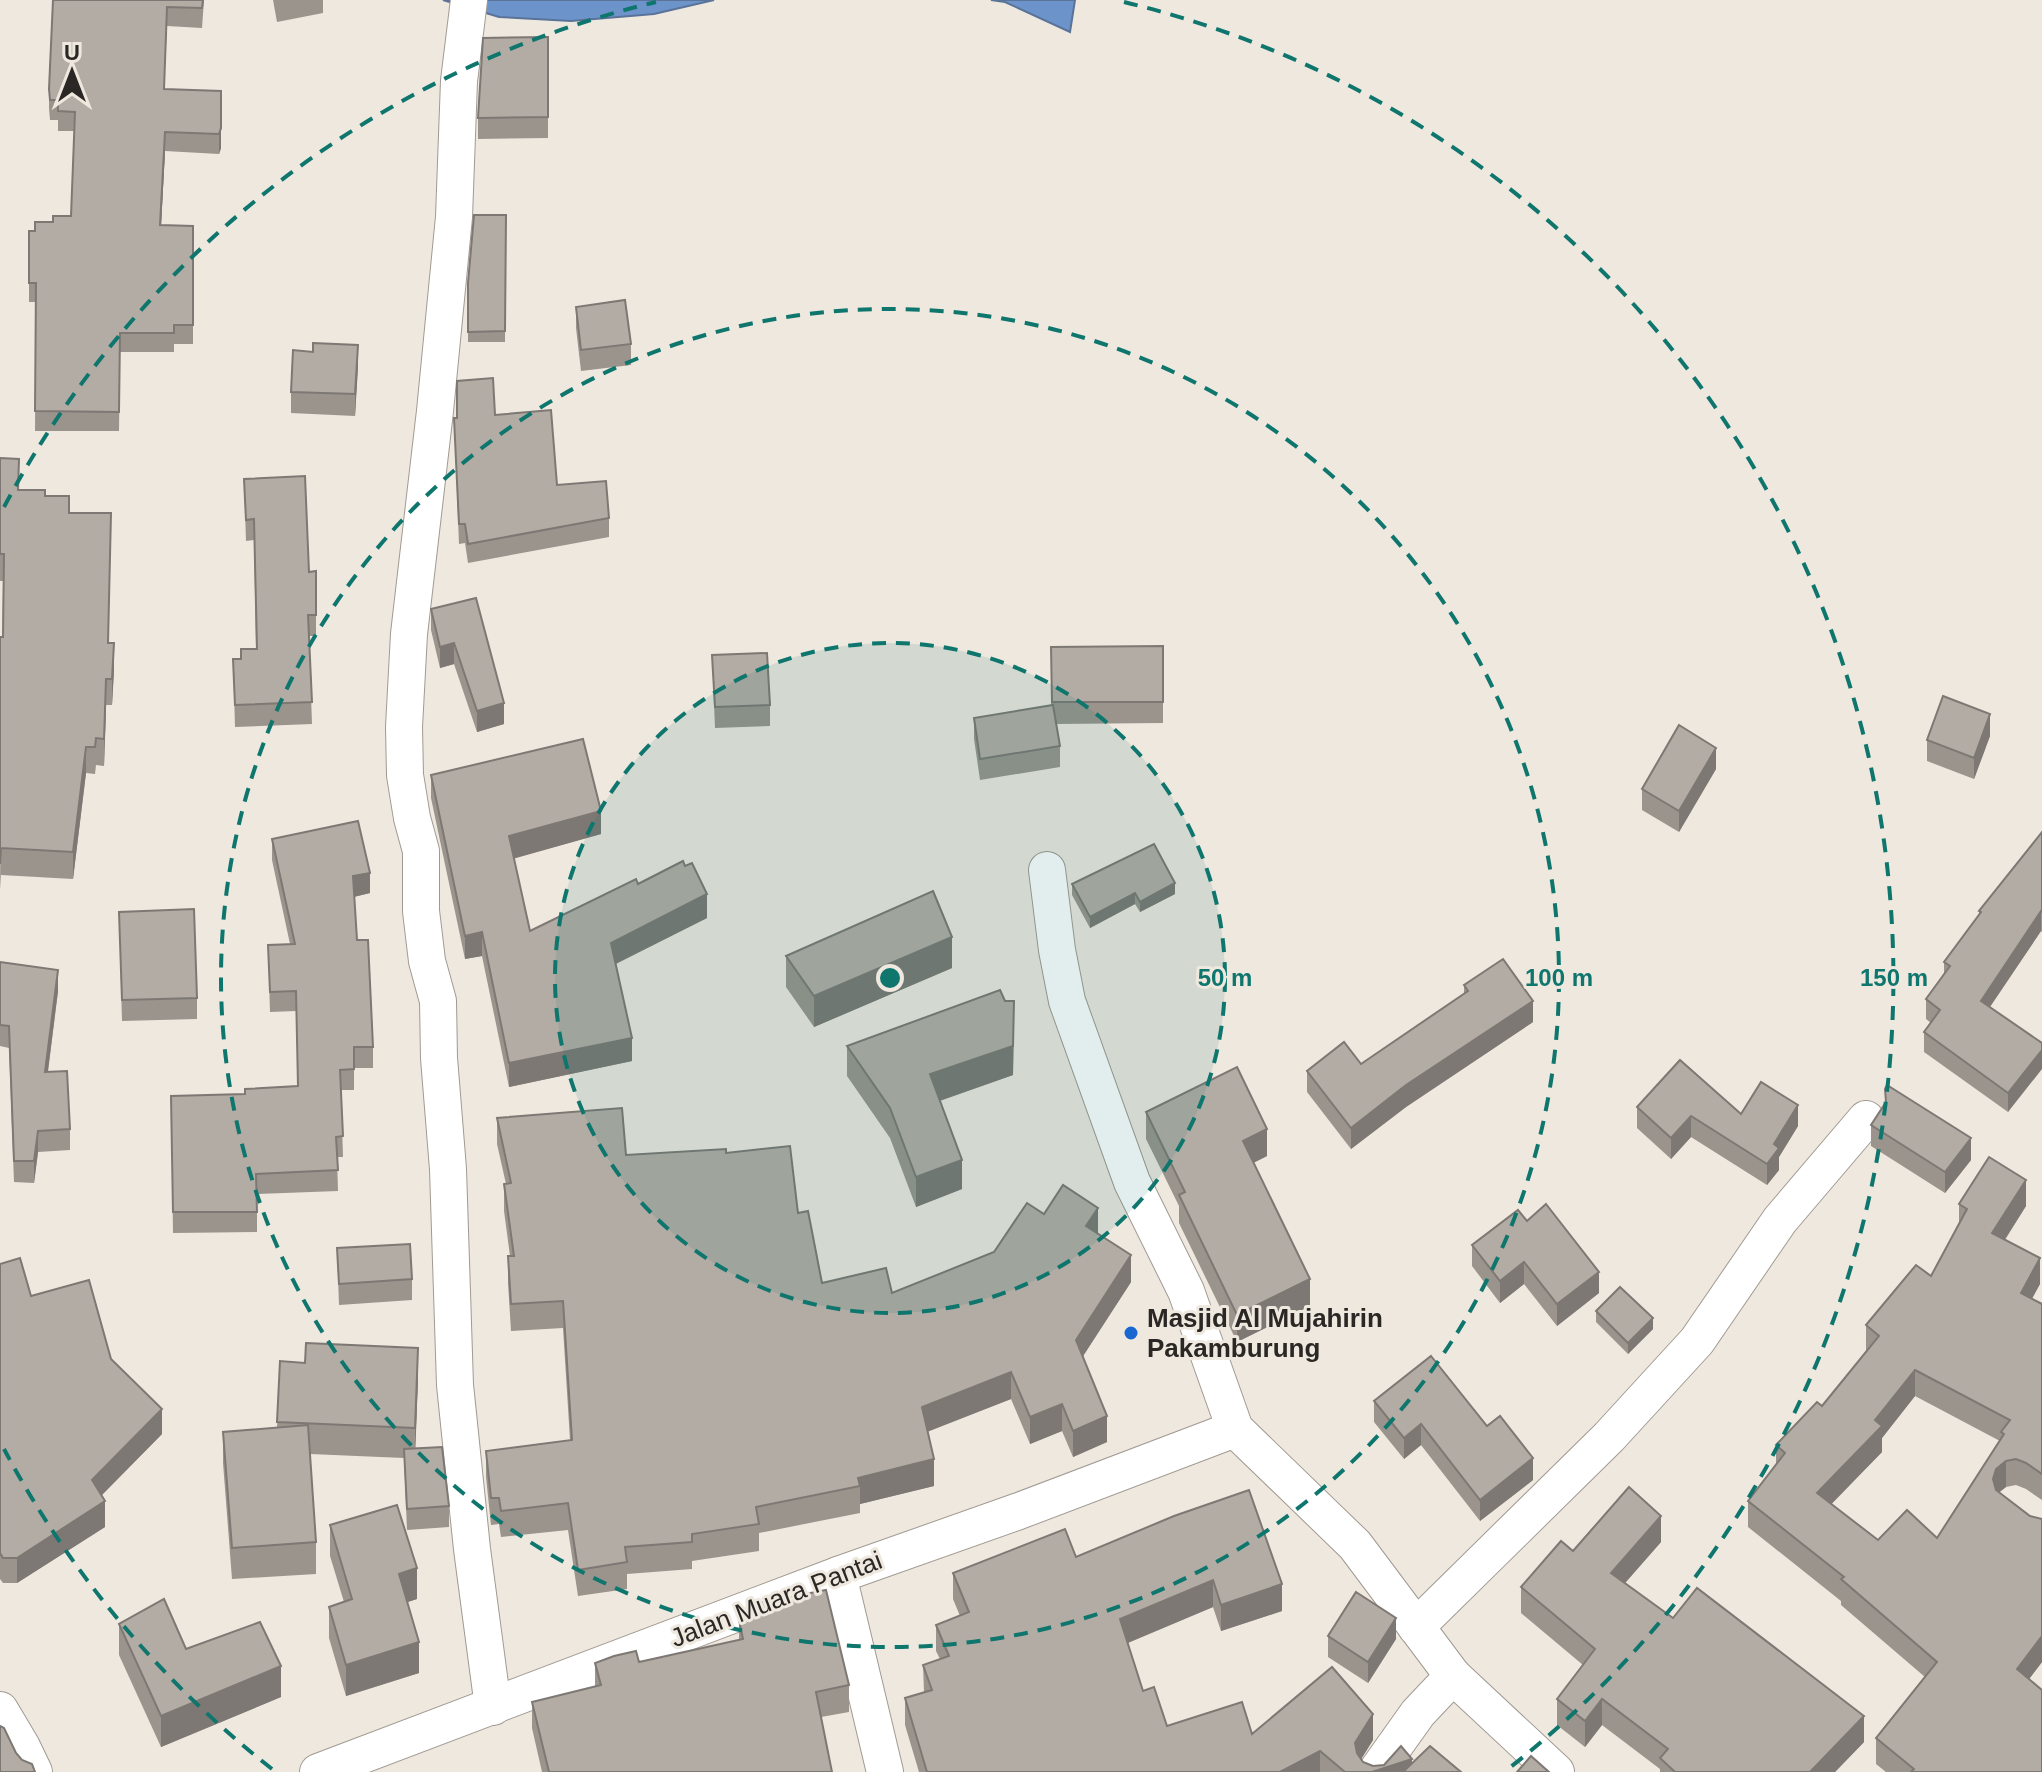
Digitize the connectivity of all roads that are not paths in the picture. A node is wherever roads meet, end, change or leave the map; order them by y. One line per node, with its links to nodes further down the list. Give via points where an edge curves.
1 (469, 0): 8 (street, via 459,81 454,217 409,634 404,727 405,775 421,851 427,961 438,1001 455,1385)
2 (1047, 870): 4 (street, via 1067,1001 1132,1182 1186,1291)
3 (1866, 1119): 6 (street, via 1780,1220 1697,1341 1609,1437)
4 (1235, 1429): 5 (street, Jalan Muara Pantai); 6 (street, via 1355,1545)
5 (838, 1575): 8 (street, Jalan Muara Pantai); 12 (street)
6 (1416, 1627): 7 (street)
7 (1453, 1676): 13 (street, via 1418,1713); 14 (street)
8 (493, 1707): 11 (street, Jalan Muara Pantai)
9 (0, 1710): 10 (street)
10 (34, 1772)
11 (318, 1772)
12 (885, 1772)
13 (1376, 1772)
14 (1556, 1772)

